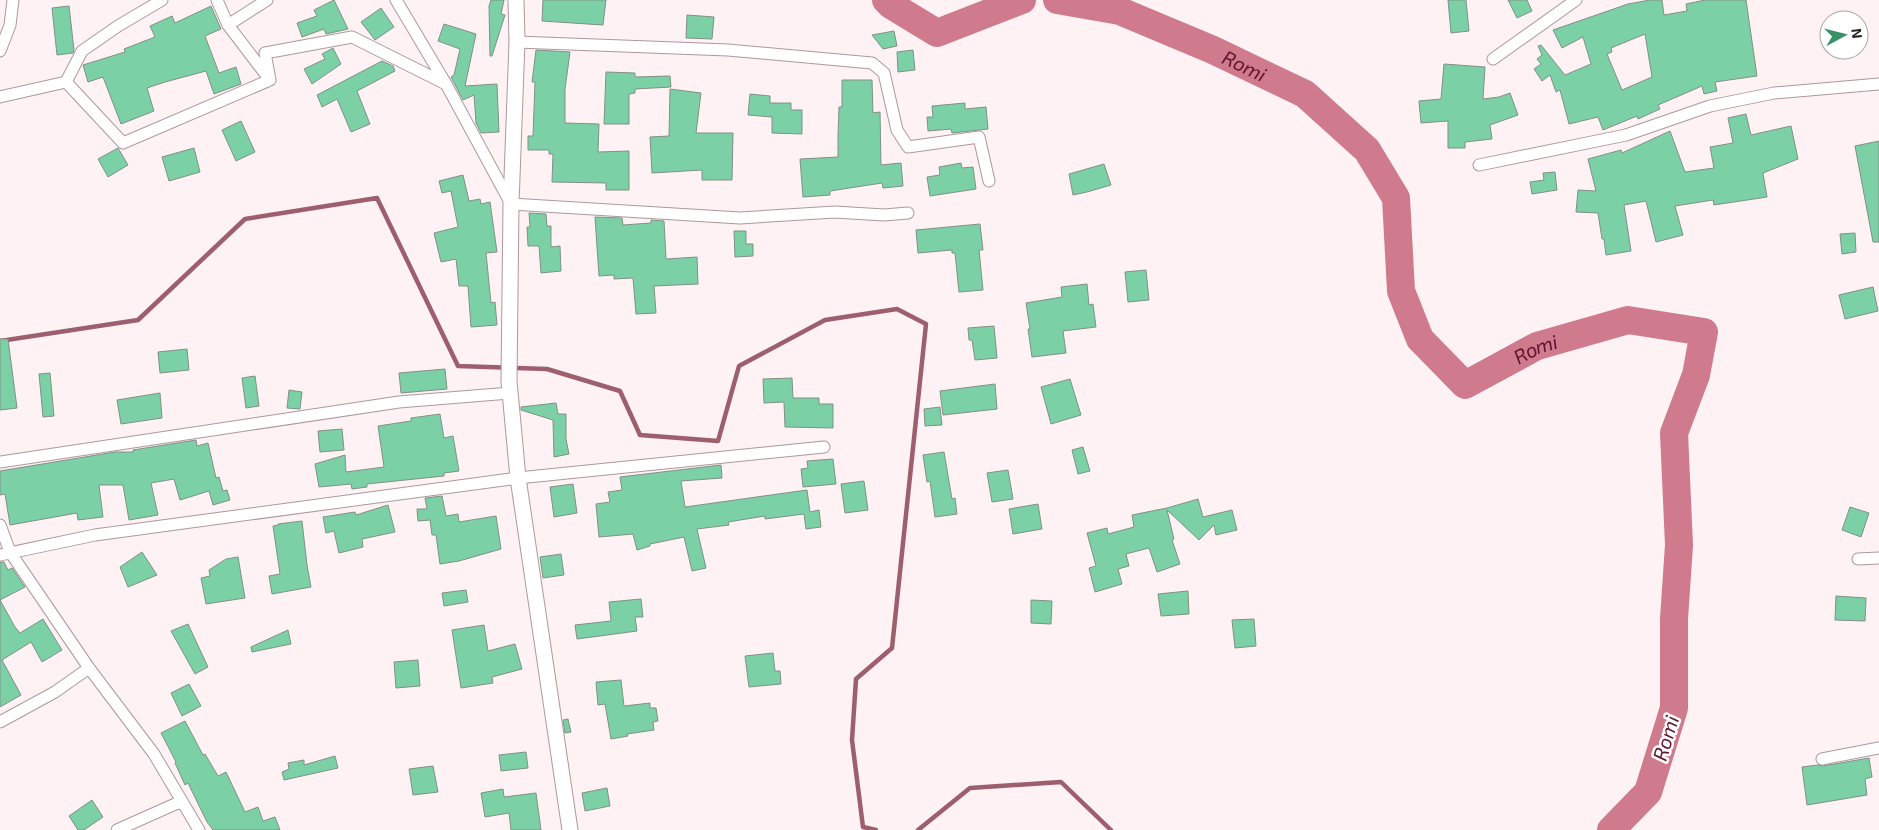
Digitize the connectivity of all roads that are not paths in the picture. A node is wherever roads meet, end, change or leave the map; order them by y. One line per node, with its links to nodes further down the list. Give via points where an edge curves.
1 (13, 0): 10 (street, via 10,25)
2 (162, 0): 13 (street, via 82,51)
3 (217, 0): 8 (street)
4 (267, 0): 8 (street)
5 (396, 0): 14 (street)
6 (516, 0): 9 (street)
7 (1576, 0): 11 (street)
8 (228, 25): 12 (street)
9 (517, 42): 18 (street, via 728,50 872,63 884,73 897,130 908,147 979,137); 19 (street)
10 (0, 51)
11 (1493, 59)
12 (270, 80): 13 (street, via 123,143); 14 (street, via 266,53 352,37)
13 (66, 82): 16 (street)
14 (446, 84): 19 (street)
15 (1879, 84): 17 (street, via 1774,93 1720,104 1626,134)
16 (0, 97)
17 (1479, 165)
18 (989, 181)
19 (511, 204): 20 (street, via 740,218 835,212 884,215); 21 (street)
20 (908, 212)
21 (510, 387): 23 (street); 24 (street)
22 (824, 447): 24 (street)
23 (0, 462)
24 (518, 478): 26 (street, via 94,535); 36 (street)
25 (0, 526): 26 (street)
26 (5, 554): 29 (street)
27 (1879, 558): 28 (street)
28 (1858, 560)
29 (88, 668): 30 (street, via 54,692); 33 (street, via 154,754)
30 (0, 722)
31 (1879, 748): 32 (street)
32 (1822, 759)
33 (182, 801): 34 (street); 35 (street)
34 (118, 830)
35 (199, 830)
36 (570, 830)

